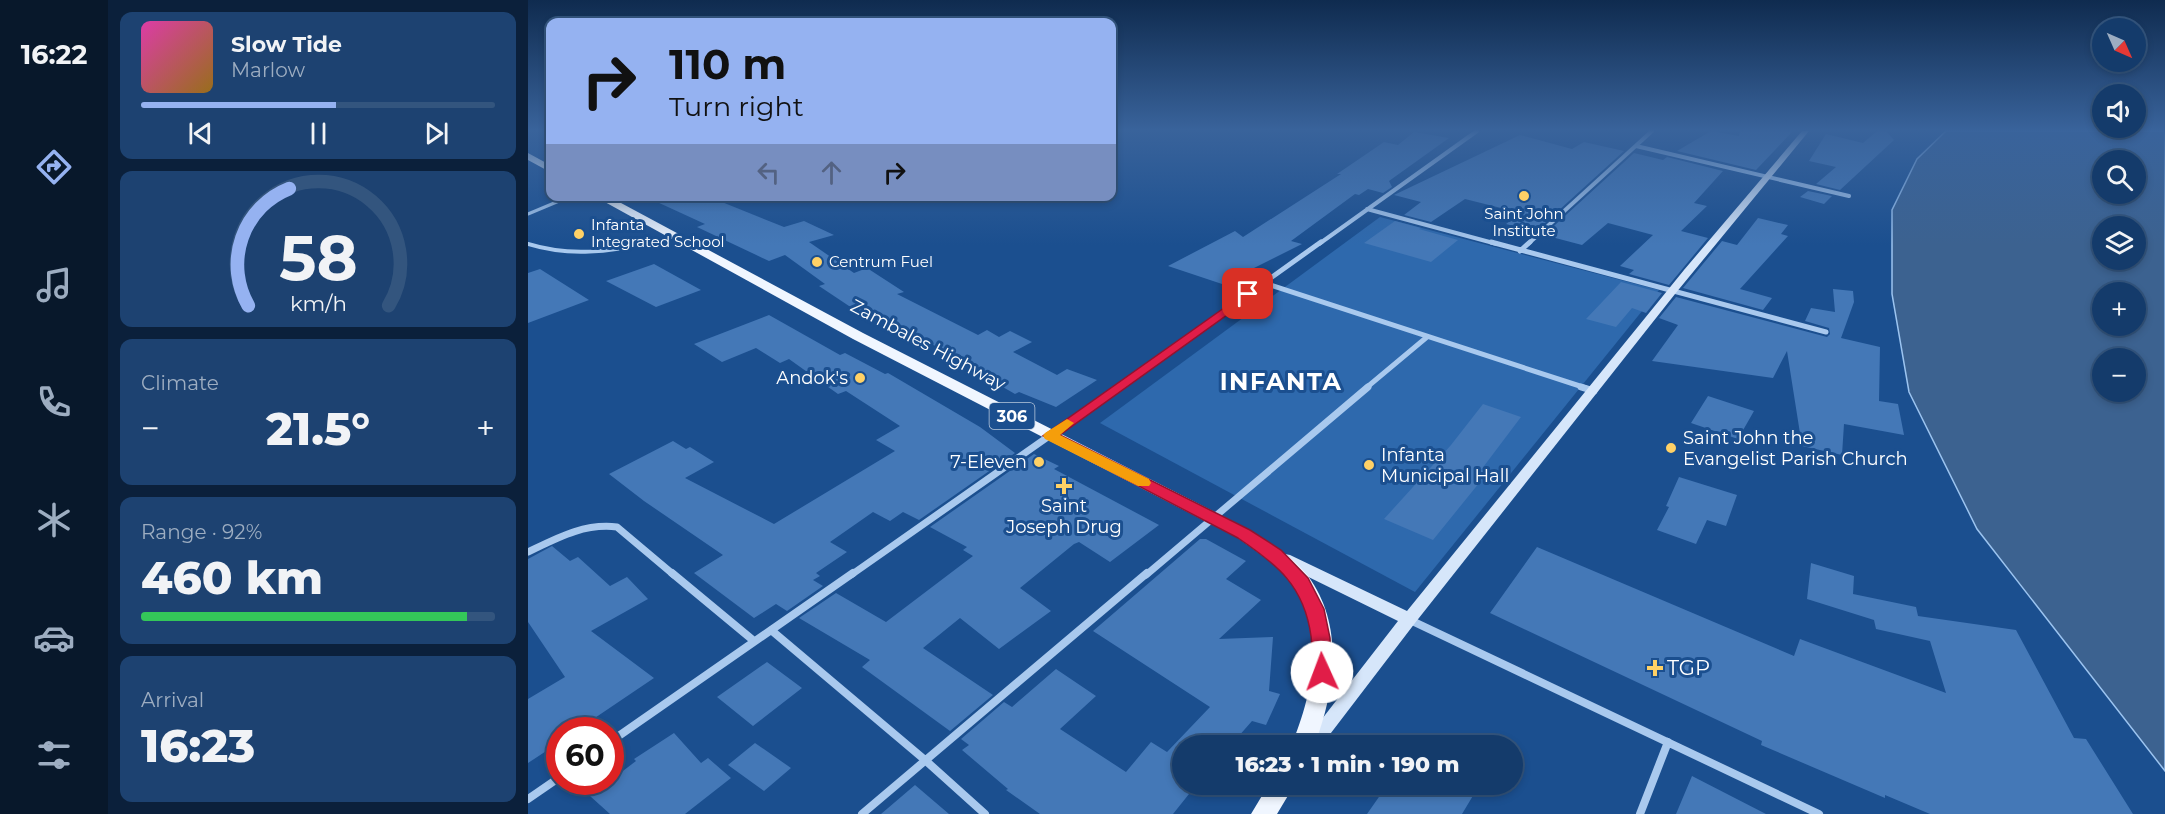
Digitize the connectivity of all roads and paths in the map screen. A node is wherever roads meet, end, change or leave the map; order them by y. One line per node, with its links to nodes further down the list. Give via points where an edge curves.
1 (1423, 169): 9 (street)
2 (1611, 169): 13 (street)
3 (1735, 169): 5 (street)
4 (1776, 169): 5 (street)
5 (1770, 177): 6 (street); 15 (street)
6 (1849, 196)
7 (559, 201): 10 (lane)
8 (609, 201): 11 (main road, Zambales Highway / 306)
9 (1367, 209): 13 (street); 14 (street)
10 (528, 214)
11 (673, 237): 12 (lane, via 590,252 548,250); 19 (main road, Zambales Highway / 306)
12 (528, 244)
13 (1520, 251): 15 (street)
14 (1264, 283): 17 (street); 19 (street)
15 (1673, 290): 16 (street); 18 (street)
16 (1826, 332)
17 (1427, 337): 18 (street); 20 (street)
18 (1595, 391): 23 (street)
19 (1050, 436): 20 (main road, Zambales Highway / 306); 24 (street)
20 (1213, 518): 22 (main road, Zambales Highway / 306); 30 (street)
21 (528, 552): 25 (street, via 587,526 617,526)
22 (1275, 555): 23 (street); 27 (main road, Zambales Highway / 306, via 1302,583 1316,609 1322,672 1316,711)
23 (1409, 619): 28 (street); 29 (street)
24 (771, 630): 25 (street); 30 (street)
25 (754, 641): 26 (street)
26 (624, 732)
27 (1306, 735)
28 (1319, 735)
29 (1668, 742): 37 (street); 38 (street)
30 (925, 760): 34 (street); 35 (street)
31 (546, 787): 33 (street)
32 (1276, 795): 36 (main road)
33 (528, 800)
34 (862, 814)
35 (986, 814)
36 (1263, 814)
37 (1640, 814)
38 (1819, 814)

